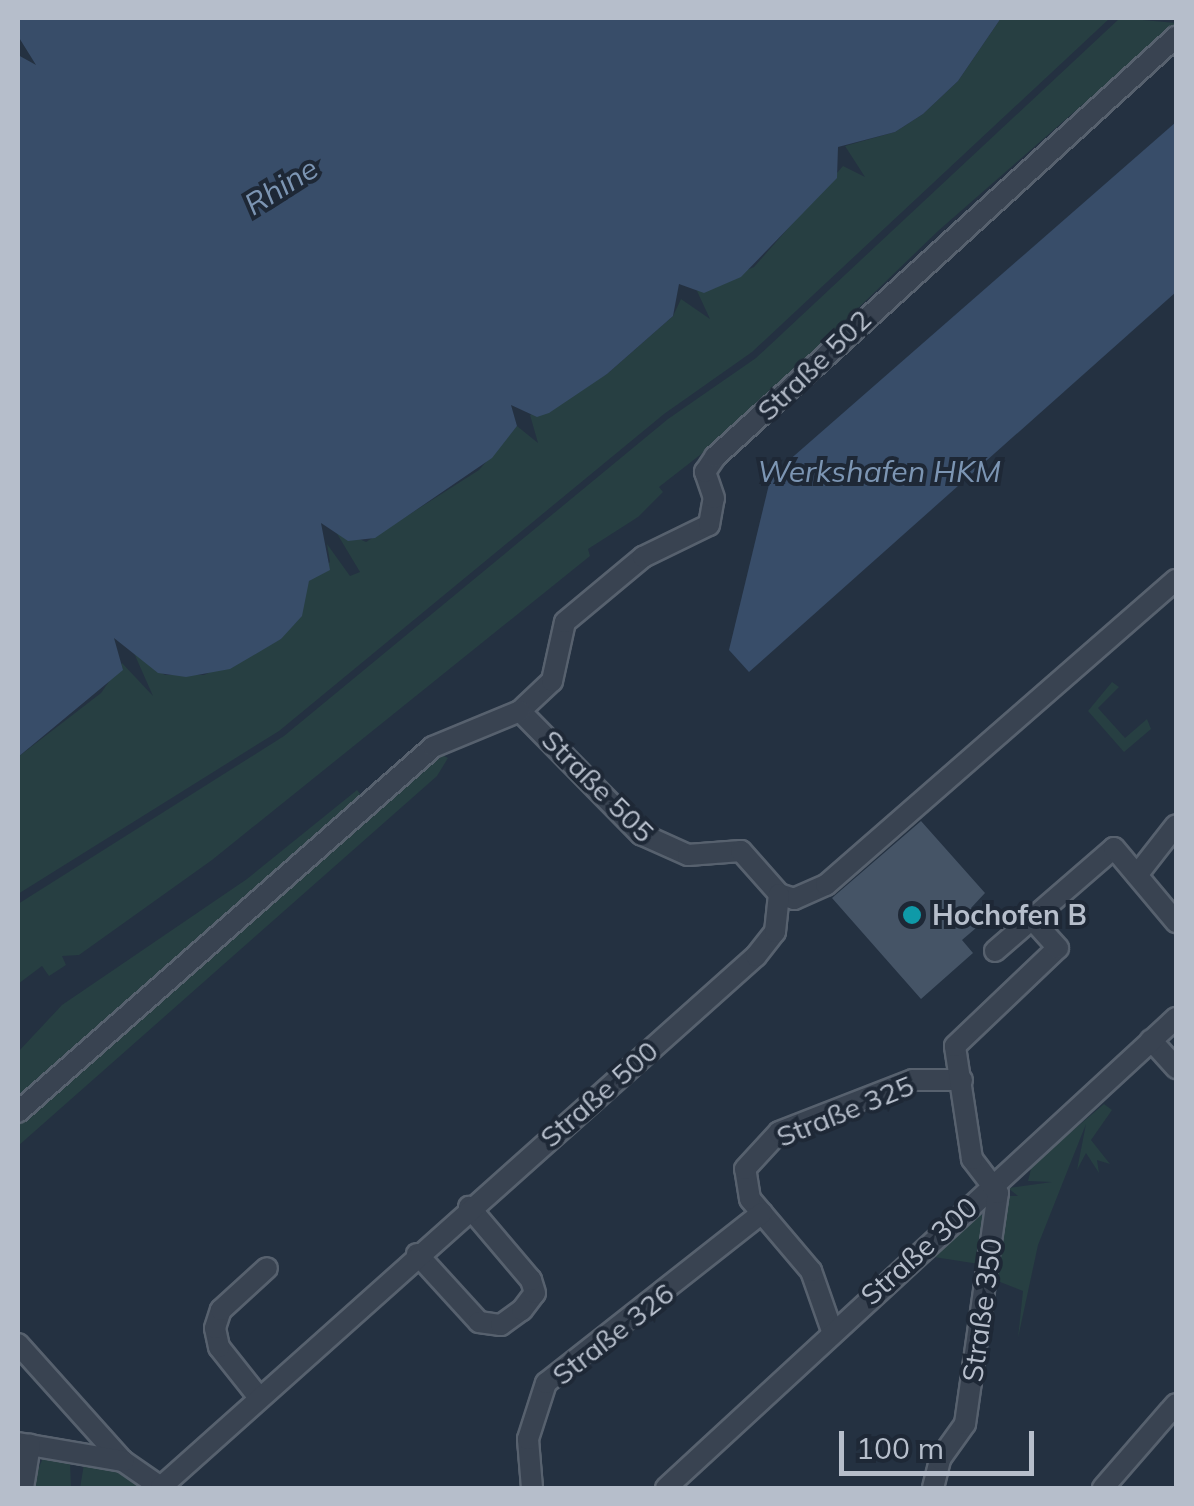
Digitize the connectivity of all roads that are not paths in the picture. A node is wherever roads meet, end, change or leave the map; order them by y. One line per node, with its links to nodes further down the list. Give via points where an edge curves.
1 (1176, 36): 3 (street, Straße 502, via 715,456 706,472 714,498 709,525 643,557 565,622 552,681)
2 (1176, 580): 6 (street, via 818,891 794,900)
3 (520, 711): 6 (street, Straße 505, via 641,834 688,855 741,851); 14 (street, via 433,747)
4 (1176, 825): 5 (street)
5 (1137, 875): 7 (street, via 1114,848); 8 (street)
6 (779, 894): 16 (street, Straße 500, via 775,932 756,956)
7 (1032, 919): 9 (street); 13 (street, via 1058,948 955,1046)
8 (1176, 922)
9 (995, 951)
10 (1176, 1018): 11 (street, Straße 300)
11 (1151, 1040): 12 (street); 15 (street, Straße 300)
12 (1176, 1068)
13 (962, 1080): 15 (street, via 972,1159); 17 (street, Straße 325, via 914,1080 779,1132 745,1169 750,1199)
14 (18, 1112)
15 (995, 1182): 20 (street, Straße 300); 30 (street, Straße 350, via 965,1424 940,1458)
16 (469, 1208): 18 (street, Straße 500); 18 (street, via 531,1280 535,1293 522,1310 500,1324 479,1322)
17 (762, 1213): 20 (street, Straße 325, via 810,1270); 28 (street, Straße 326, via 546,1383 528,1439)
18 (417, 1254): 22 (street, Straße 500)
19 (267, 1268): 22 (street, via 220,1310 215,1328 219,1347)
20 (832, 1328): 29 (street, Straße 300, via 782,1386)
21 (18, 1344): 25 (street, Straße 500)
22 (258, 1395): 27 (street, Straße 500)
23 (1176, 1404): 31 (street)
24 (24, 1444): 25 (street); 26 (street)
25 (123, 1461): 27 (street, Straße 500)
26 (23, 1488)
27 (161, 1488)
28 (532, 1488)
29 (666, 1488)
30 (933, 1488)
31 (1103, 1488)

